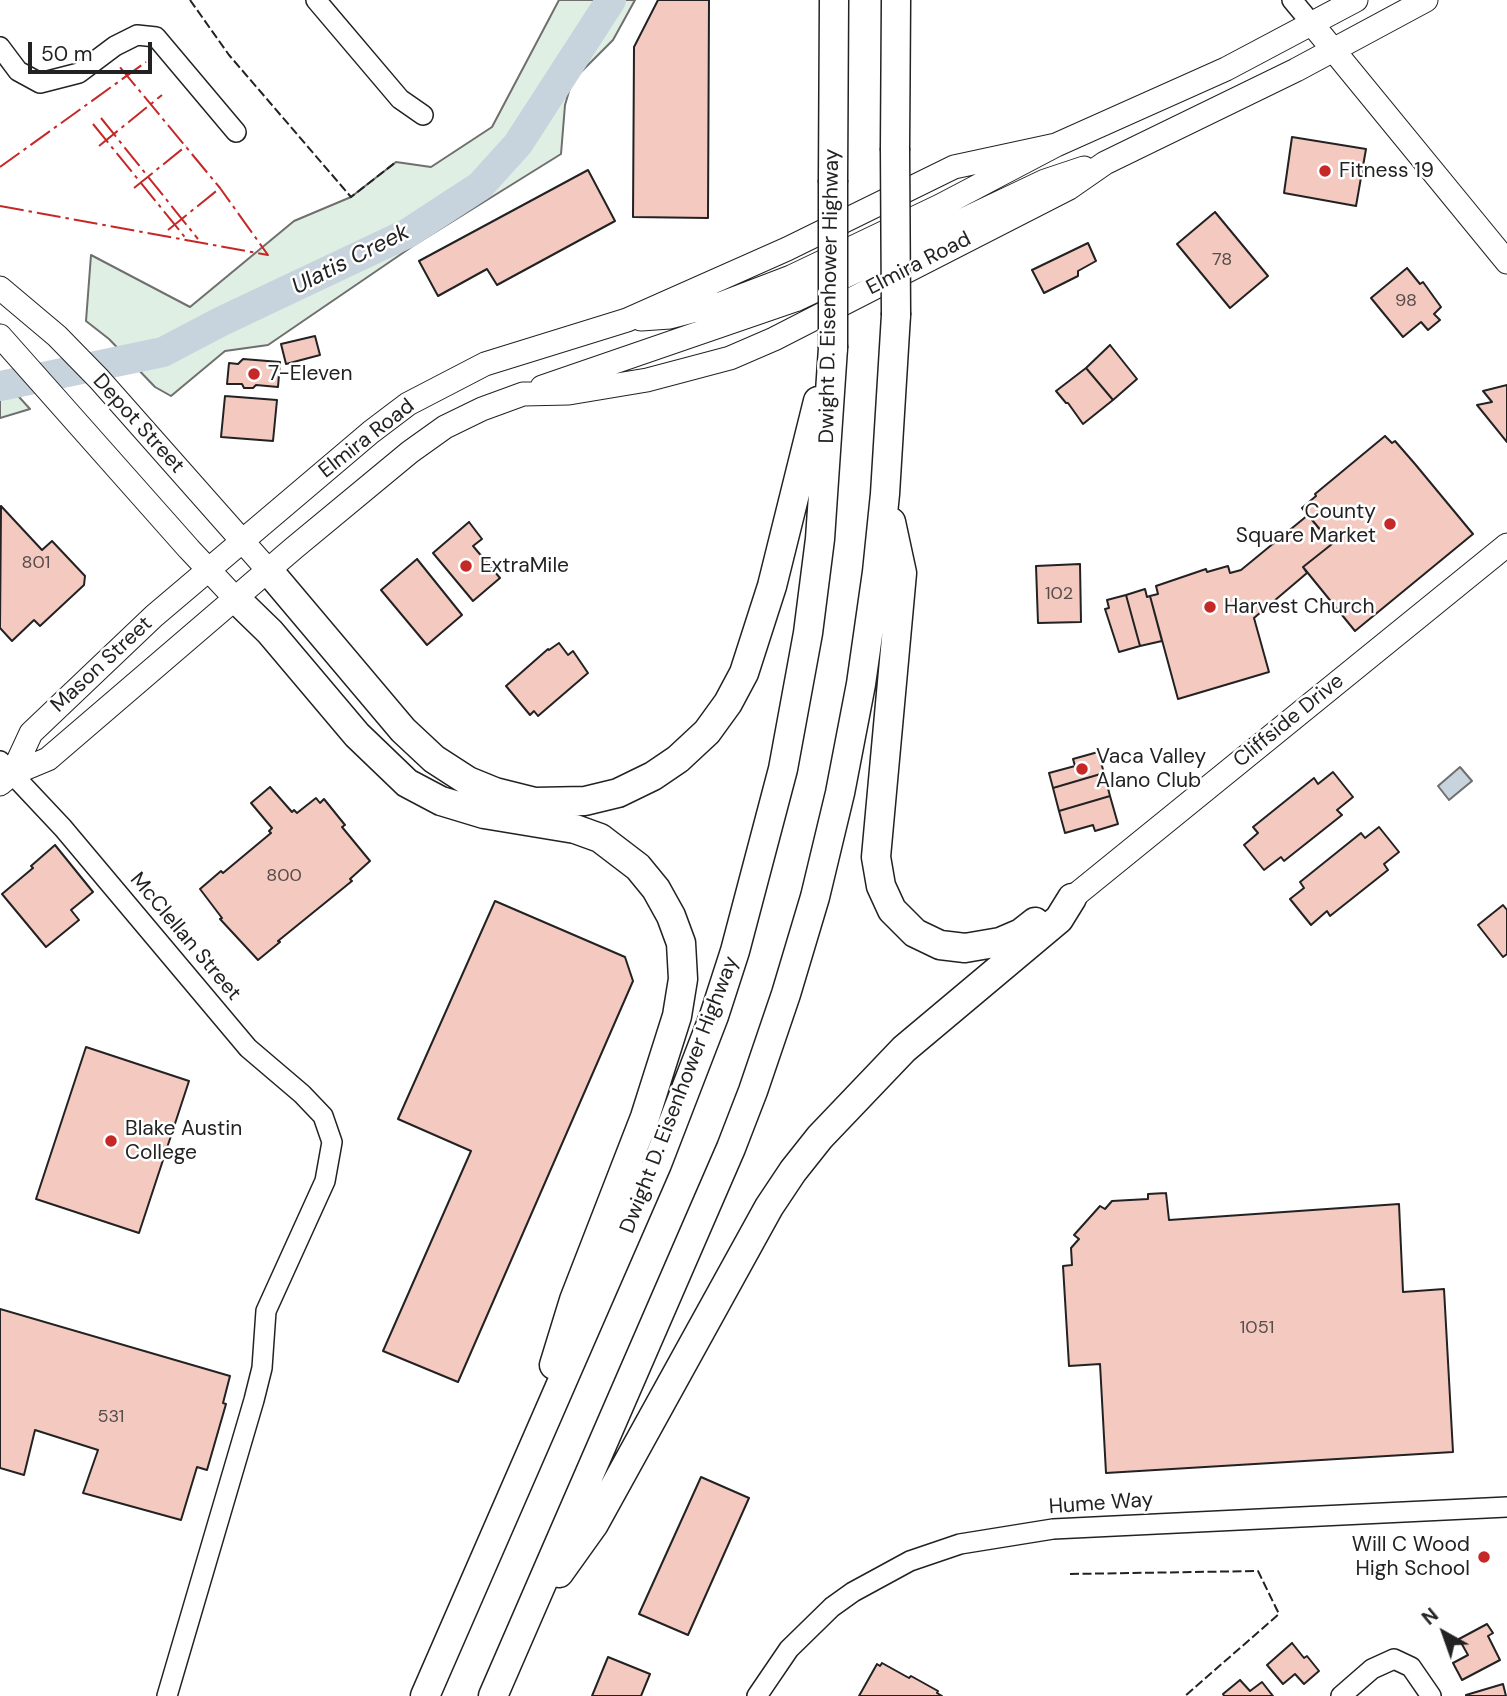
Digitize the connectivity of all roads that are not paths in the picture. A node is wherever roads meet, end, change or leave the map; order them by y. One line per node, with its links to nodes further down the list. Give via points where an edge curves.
1 (316, 0): 10 (street, via 400,99)
2 (834, 0): 16 (highway, Dwight D. Eisenhower Highway, bridge)
3 (896, 0): 18 (highway, bridge, via 896,315)
4 (1292, 0): 7 (street)
5 (1356, 0): 7 (main road, Elmira Road)
6 (1426, 0): 9 (main road, Elmira Road)
7 (1312, 24): 9 (main road); 19 (main road, Elmira Road, via 791,277 723,303 670,317 627,320 485,364 408,404)
8 (0, 47): 11 (street, via 18,71 40,83 79,73 137,35 156,37)
9 (1335, 50): 12 (main road, Elmira Road); 13 (main road)
10 (423, 115)
11 (236, 132)
12 (1105, 163): 17 (main road, Elmira Road, via 1045,181 795,300); 17 (main road, Elmira Road, via 1069,188 730,358 647,380 569,393)
13 (1507, 262)
14 (0, 288): 19 (main road, Depot Street, via 99,379)
15 (0, 336): 21 (main road, Depot Street)
16 (833, 348): 22 (highway, via 772,586 744,673 728,703 688,750 653,776 618,793 585,802 535,802 468,781 434,759 403,730); 26 (highway, Dwight D. Eisenhower Highway, via 820,539 808,633 783,769 754,884 714,1016 657,1164)
17 (523, 394): 22 (main road, Elmira Road, via 445,427)
18 (885, 494): 25 (highway, via 902,573 876,857 886,898 915,933 940,945 965,948 1021,933); 28 (highway, via 861,684 845,766 815,898 786,994 717,1181)
19 (242, 541): 21 (main road, Elmira Road); 22 (main road, Depot Street)
20 (1507, 545): 25 (main road, Cliffside Drive)
21 (208, 569): 23 (main road, Depot Street); 24 (main road, Mason Street, via 30,733)
22 (268, 570): 23 (main road, Elmira Road)
23 (236, 598): 24 (main road, Mason Street, via 48,759); 26 (highway, via 357,735 407,783 484,814 575,829 600,838 638,867 656,889 681,943 683,979 677,1016 645,1117 573,1300)
24 (4, 773): 29 (street, McClellan Street, via 63,828 248,1048 323,1116 332,1142 325,1181 266,1311 262,1368 254,1400)
25 (1072, 898): 28 (highway, via 1059,919 904,1049 861,1091 793,1171 594,1524)
26 (519, 1482): 30 (highway, Dwight D. Eisenhower Highway)
27 (1507, 1507): 32 (street, Hume Way, via 1065,1528 960,1544 910,1561 853,1591 789,1649)
28 (525, 1621): 31 (highway)
29 (167, 1696)
30 (425, 1696)
31 (493, 1696)
32 (757, 1696)
33 (1341, 1696): 34 (street, via 1371,1670 1394,1659 1411,1667)
34 (1431, 1696)

